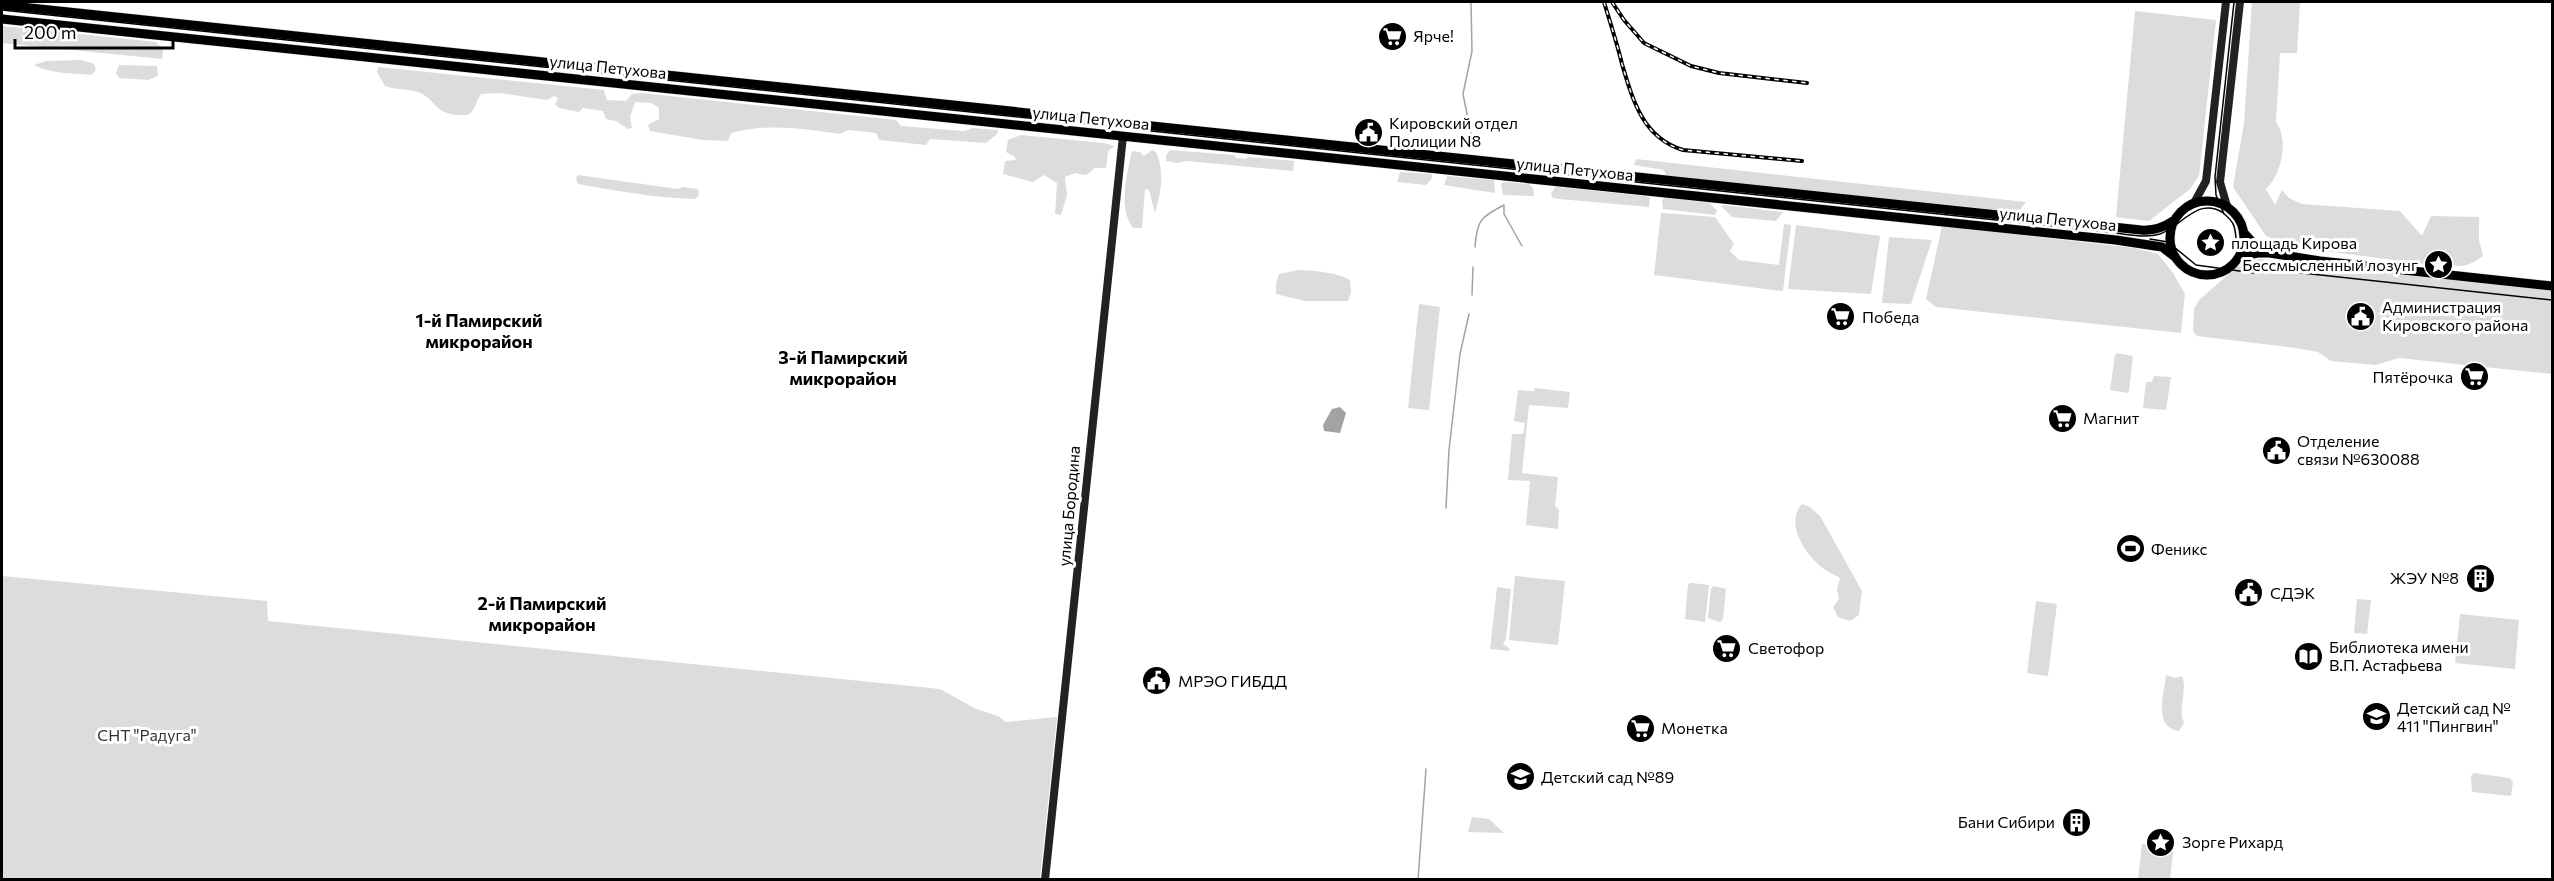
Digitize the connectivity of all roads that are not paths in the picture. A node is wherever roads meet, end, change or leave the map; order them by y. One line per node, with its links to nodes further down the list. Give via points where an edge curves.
1 (2226, 2): 9 (main road)
2 (2240, 2): 10 (main road)
3 (2, 5): 4 (highway, улица Петухова)
4 (87, 14): 5 (highway, улица Петухова); 7 (highway)
5 (131, 18): 8 (highway); 16 (highway, улица Петухова, via 2151,231)
6 (2, 19): 7 (highway, улица Петухова)
7 (87, 28): 8 (highway, улица Петухова)
8 (130, 32): 13 (highway, улица Петухова)
9 (2221, 47): 10 (main road); 11 (main road)
10 (2235, 48): 12 (main road)
11 (2217, 88): 12 (main road); 14 (main road, via 2206,181)
12 (2230, 89): 15 (main road, via 2220,182)
13 (1123, 136): 19 (highway, улица Петухова, via 2128,241 2162,247); 22 (main road, улица Бородина)
14 (2194, 203): 15 (highway, via 2212,201); 16 (highway)
15 (2227, 206): 17 (highway)
16 (2173, 221): 19 (highway, via 2170,236)
17 (2244, 233): 18 (highway); 20 (highway)
18 (2270, 253): 20 (highway); 21 (highway)
19 (2175, 256): 20 (highway, via 2186,269 2200,275 2228,269)
20 (2238, 258)
21 (2553, 286)
22 (1045, 879)

